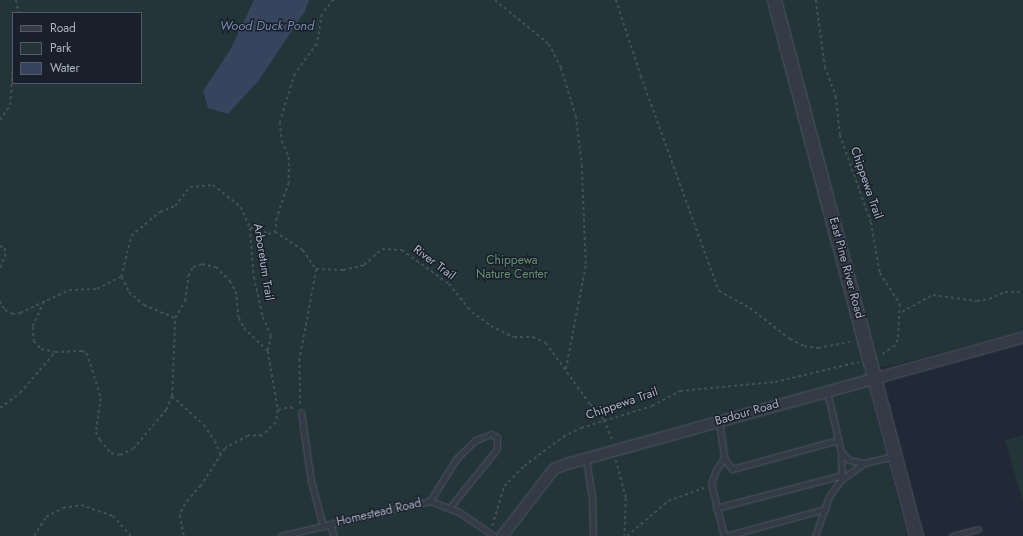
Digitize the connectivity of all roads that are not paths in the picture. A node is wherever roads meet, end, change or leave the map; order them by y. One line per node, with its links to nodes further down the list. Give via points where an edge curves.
1 (774, 0): 3 (street, East Pine River Road)
2 (1023, 338): 3 (street, Badour Road)
3 (875, 378): 4 (street, Badour Road); 9 (street, East Pine River Road)
4 (827, 391): 6 (street, Badour Road); 7 (lane)
5 (301, 412): 19 (lane, via 312,481)
6 (719, 421): 10 (lane); 11 (street, Badour Road)
7 (838, 440): 8 (lane); 10 (lane, via 732,469)
8 (841, 452): 12 (lane, via 849,460); 13 (lane)
9 (895, 456): 12 (lane); 28 (street, East Pine River Road)
10 (724, 458): 16 (lane, via 716,470 712,486)
11 (586, 459): 24 (street, Badour Road, via 554,469); 25 (lane, via 592,495)
12 (864, 463): 13 (lane)
13 (842, 477): 16 (lane); 17 (lane, via 829,496)
14 (430, 501): 15 (lane, Homestead Road); 15 (lane, via 456,459 476,440 492,434 497,437 498,449); 18 (lane, Homestead Road)
15 (450, 507): 23 (lane, Homestead Road)
16 (716, 508): 26 (lane)
17 (824, 510): 26 (lane); 27 (lane)
18 (330, 524): 19 (lane, Homestead Road); 22 (lane)
19 (323, 526): 21 (lane, Homestead Road)
20 (978, 529): 29 (lane)
21 (280, 536)
22 (334, 536)
23 (494, 536)
24 (502, 536)
25 (593, 536)
26 (725, 536)
27 (815, 536)
28 (916, 536)
29 (952, 536)

